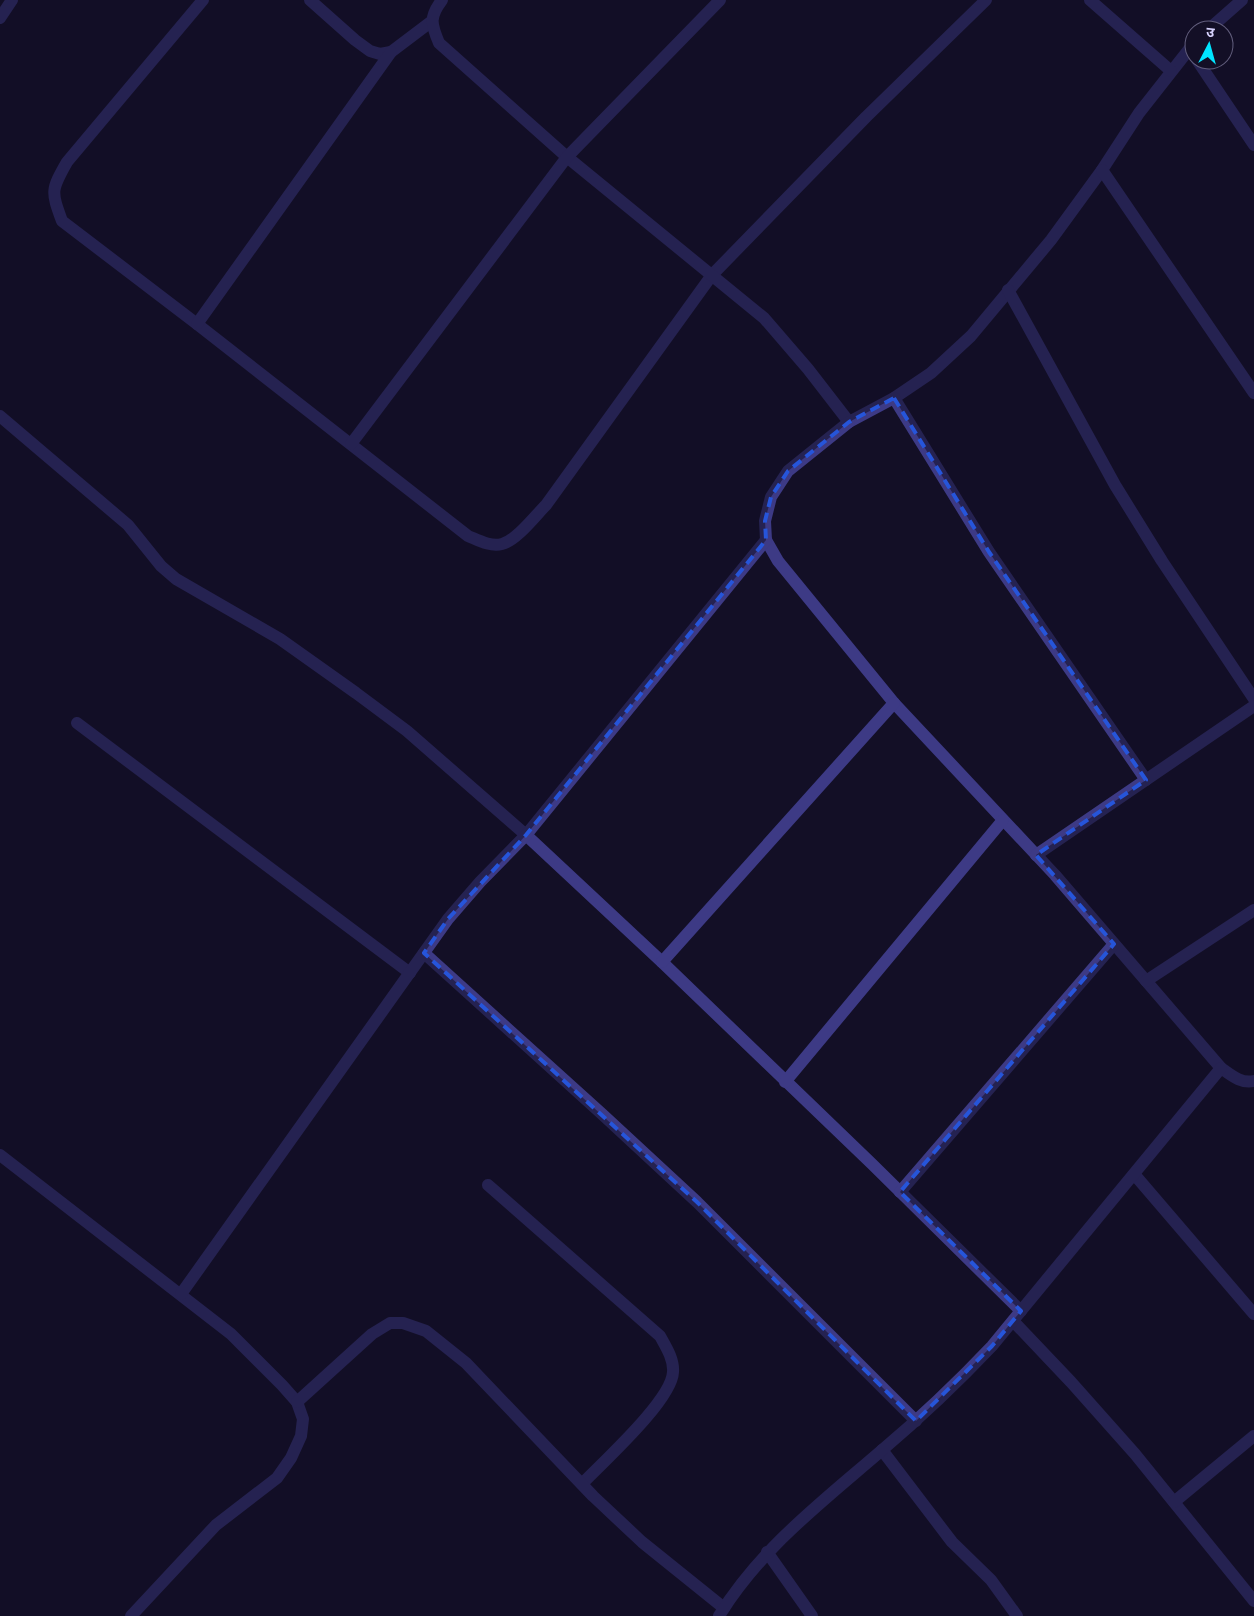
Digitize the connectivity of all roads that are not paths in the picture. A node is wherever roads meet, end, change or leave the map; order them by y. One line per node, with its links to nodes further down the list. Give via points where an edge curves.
1 (12, 0): 9 (street)
2 (203, 0): 21 (street, via 67,162 55,184 54,200 62,221)
3 (310, 0): 12 (street, via 370,51 380,54)
4 (442, 0): 11 (street)
5 (720, 0): 17 (street)
6 (986, 0): 19 (street)
7 (1090, 0): 14 (street)
8 (1242, 0): 10 (street)
9 (0, 18)
10 (1219, 20)
11 (432, 21): 12 (street); 17 (street, via 439,42)
12 (391, 52): 21 (street)
13 (1184, 57): 14 (street)
14 (1171, 70): 18 (street)
15 (1204, 70): 16 (street)
16 (1254, 145)
17 (567, 157): 19 (street); 26 (street)
18 (1102, 170): 20 (street, via 1051,240); 22 (street)
19 (712, 275): 25 (street, via 764,318); 26 (street, via 546,505 516,536 502,544 486,544 468,536)
20 (1008, 290): 23 (street, via 971,336 931,373); 28 (street, via 1115,485)
21 (197, 324): 26 (street)
22 (1254, 393)
23 (894, 398): 25 (street); 32 (street, via 989,552)
24 (0, 416): 34 (street, via 128,525 161,566 176,579 280,640 356,693 407,731)
25 (849, 422): 27 (street, via 788,471 771,497 764,521)
26 (351, 444)
27 (766, 540): 29 (street, via 778,561); 34 (street)
28 (1254, 699)
29 (894, 703): 33 (street); 39 (street)
30 (1254, 706): 32 (street)
31 (77, 723): 40 (street)
32 (1146, 780): 35 (street)
33 (1004, 820): 35 (street); 44 (street)
34 (526, 834): 38 (street, via 461,904); 39 (street)
35 (1036, 854): 37 (street)
36 (1254, 910): 41 (street)
37 (1114, 944): 41 (street); 48 (street)
38 (424, 953): 40 (street); 53 (street, via 697,1202)
39 (662, 962): 44 (street)
40 (410, 973): 49 (street)
41 (1146, 981): 42 (street)
42 (1221, 1068): 43 (street, via 1236,1079); 46 (street)
43 (1254, 1081)
44 (785, 1082): 48 (street)
45 (0, 1155): 49 (street)
46 (1134, 1174): 50 (street); 51 (street)
47 (488, 1185): 56 (street, via 660,1336 669,1352 673,1371 670,1386 655,1407)
48 (900, 1192): 51 (street)
49 (182, 1294): 52 (street, via 231,1334)
50 (1254, 1314)
51 (1017, 1316): 53 (street, via 992,1346); 57 (street)
52 (297, 1402): 56 (street, via 372,1334 390,1323 403,1323 426,1331 466,1363); 61 (street, via 303,1419 301,1436 277,1478 216,1525)
53 (916, 1421): 55 (street)
54 (1254, 1436): 57 (street)
55 (882, 1450): 58 (street); 63 (street, via 952,1542 991,1580)
56 (582, 1484): 60 (street)
57 (1174, 1502): 59 (street)
58 (767, 1552): 60 (street); 62 (street)
59 (1254, 1601)
60 (722, 1612)
61 (131, 1616)
62 (812, 1616)
63 (1017, 1616)

